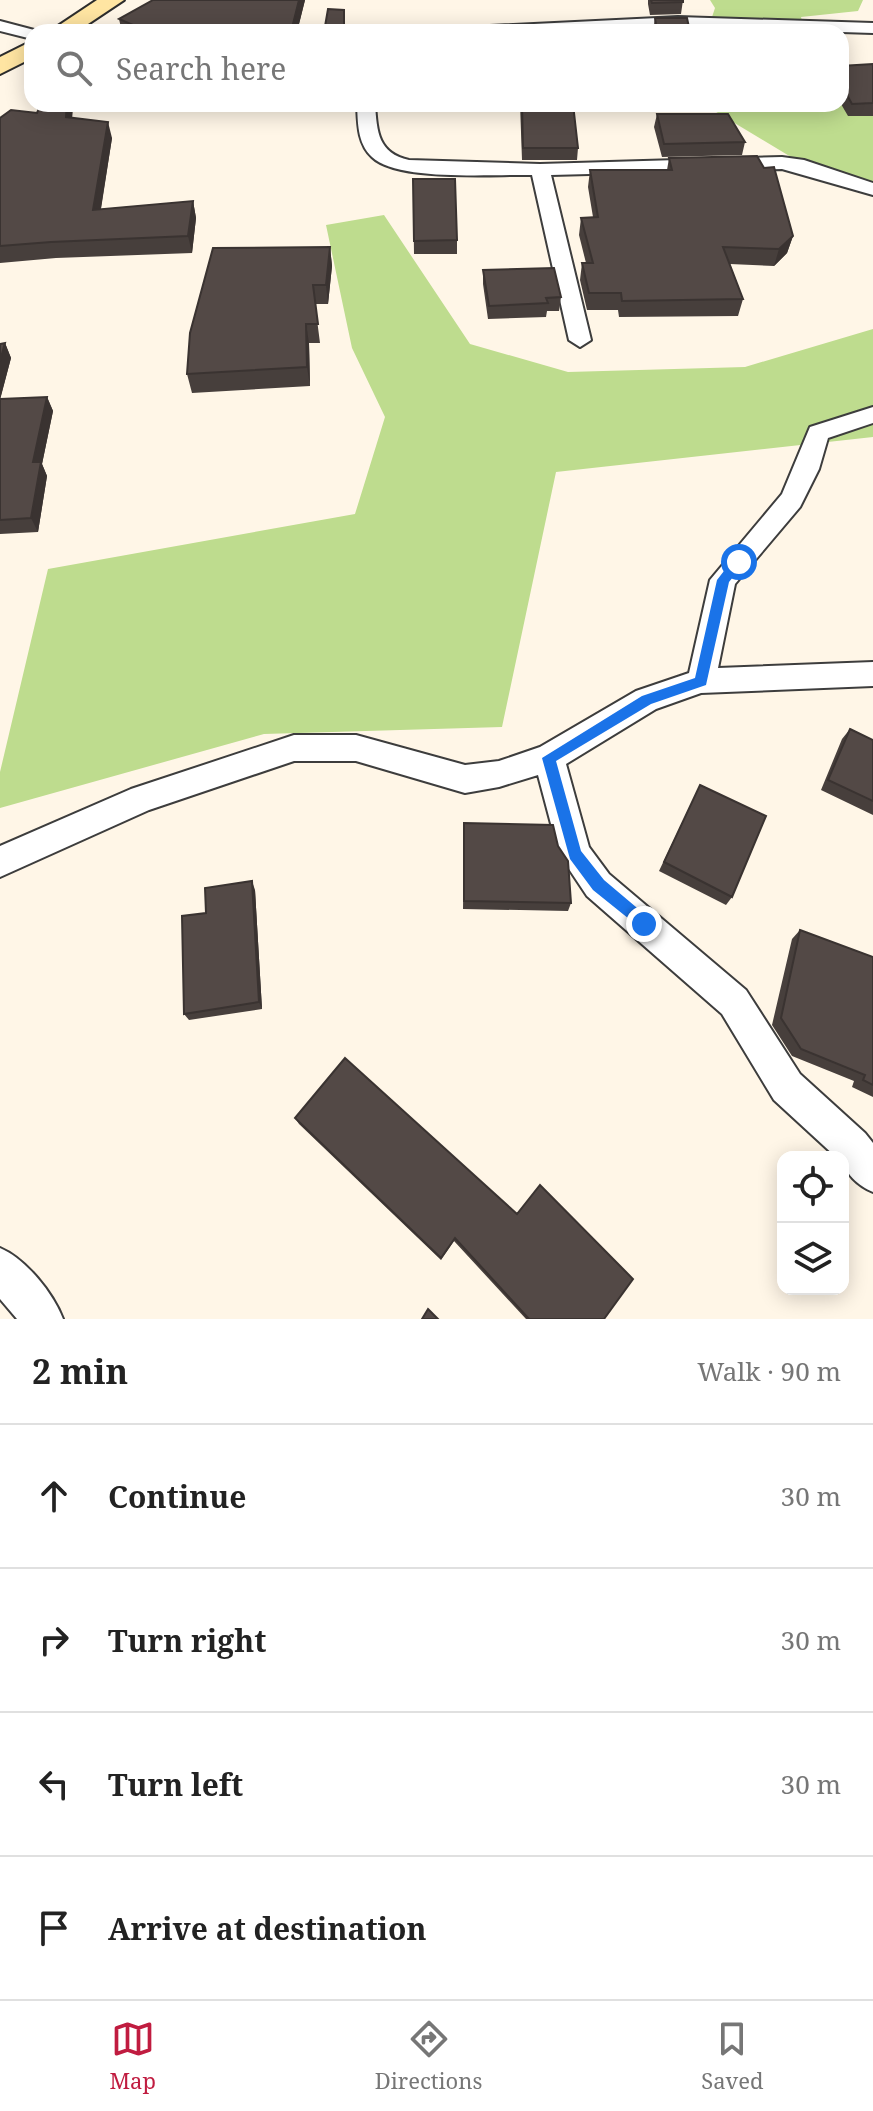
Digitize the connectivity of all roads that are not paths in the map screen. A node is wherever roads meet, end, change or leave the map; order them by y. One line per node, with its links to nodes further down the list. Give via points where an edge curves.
1 (113, 0): 2 (street)
2 (73, 24)
3 (636, 24): 4 (street)
4 (717, 24)
5 (0, 26): 8 (street)
6 (849, 28): 7 (street)
7 (873, 28)
8 (24, 32)
9 (24, 53): 10 (street)
10 (0, 67)
11 (366, 112): 12 (street, via 372,149 393,163 431,169)
12 (540, 170): 13 (street, via 782,163); 14 (street)
13 (873, 189)
14 (580, 340)
15 (873, 415): 17 (street, via 818,433 791,500 723,580)
16 (873, 674): 17 (street)
17 (701, 681): 18 (street, via 646,700)
18 (549, 758): 19 (street, via 465,779 356,748 294,748 142,799); 20 (street, via 575,854 598,885 734,1002 787,1087 852,1146)
19 (0, 862)
20 (873, 1173)
21 (0, 1268): 22 (street)
22 (43, 1319)

